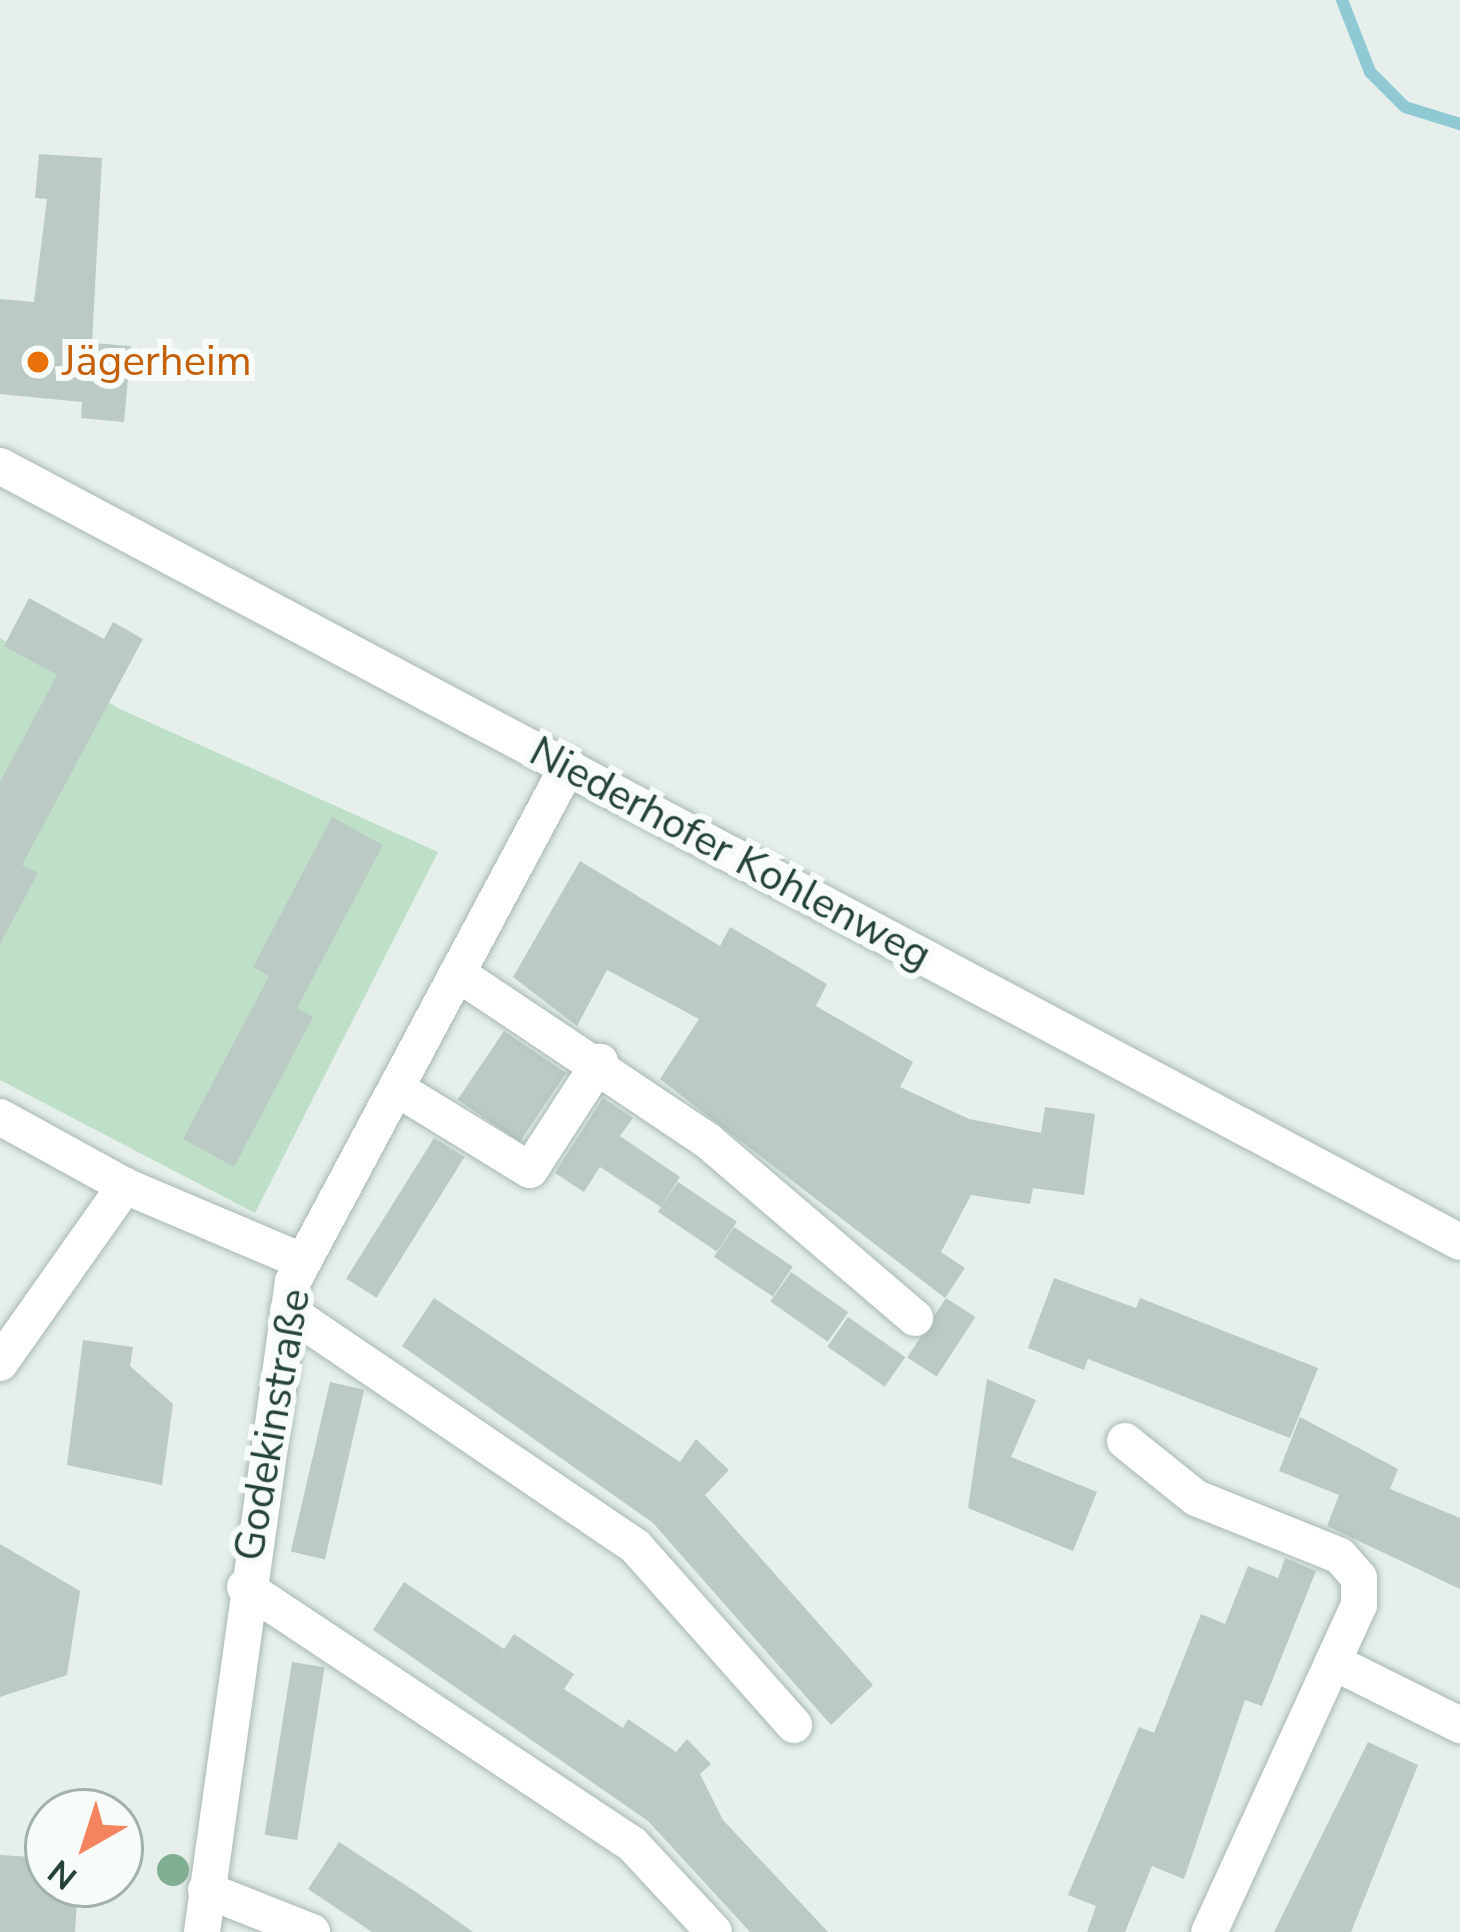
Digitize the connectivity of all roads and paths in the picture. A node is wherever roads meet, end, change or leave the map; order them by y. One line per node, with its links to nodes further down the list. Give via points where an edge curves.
1 (0, 466): 2 (street, Niederhofer Kohlenweg)
2 (568, 766): 3 (street, Godekinstraße); 8 (street, Niederhofer Kohlenweg)
3 (458, 973): 4 (street); 5 (street, Godekinstraße)
4 (599, 1062): 5 (street, via 530,1170); 11 (street)
5 (396, 1088): 9 (street, Godekinstraße)
6 (0, 1117): 7 (street)
7 (125, 1186): 9 (street); 12 (street)
8 (1460, 1242)
9 (302, 1261): 10 (street, Godekinstraße)
10 (287, 1311): 14 (street, Godekinstraße); 16 (street, via 636,1547)
11 (915, 1318)
12 (0, 1364)
13 (1125, 1441): 15 (street, via 1196,1498 1340,1556 1359,1577 1359,1605)
14 (245, 1587): 18 (street, Godekinstraße); 21 (street, via 632,1844)
15 (1333, 1662): 17 (street); 22 (street)
16 (794, 1725)
17 (1460, 1725)
18 (206, 1889): 19 (street, Godekinstraße); 20 (street)
19 (202, 1932)
20 (311, 1932)
21 (714, 1932)
22 (1209, 1932)

